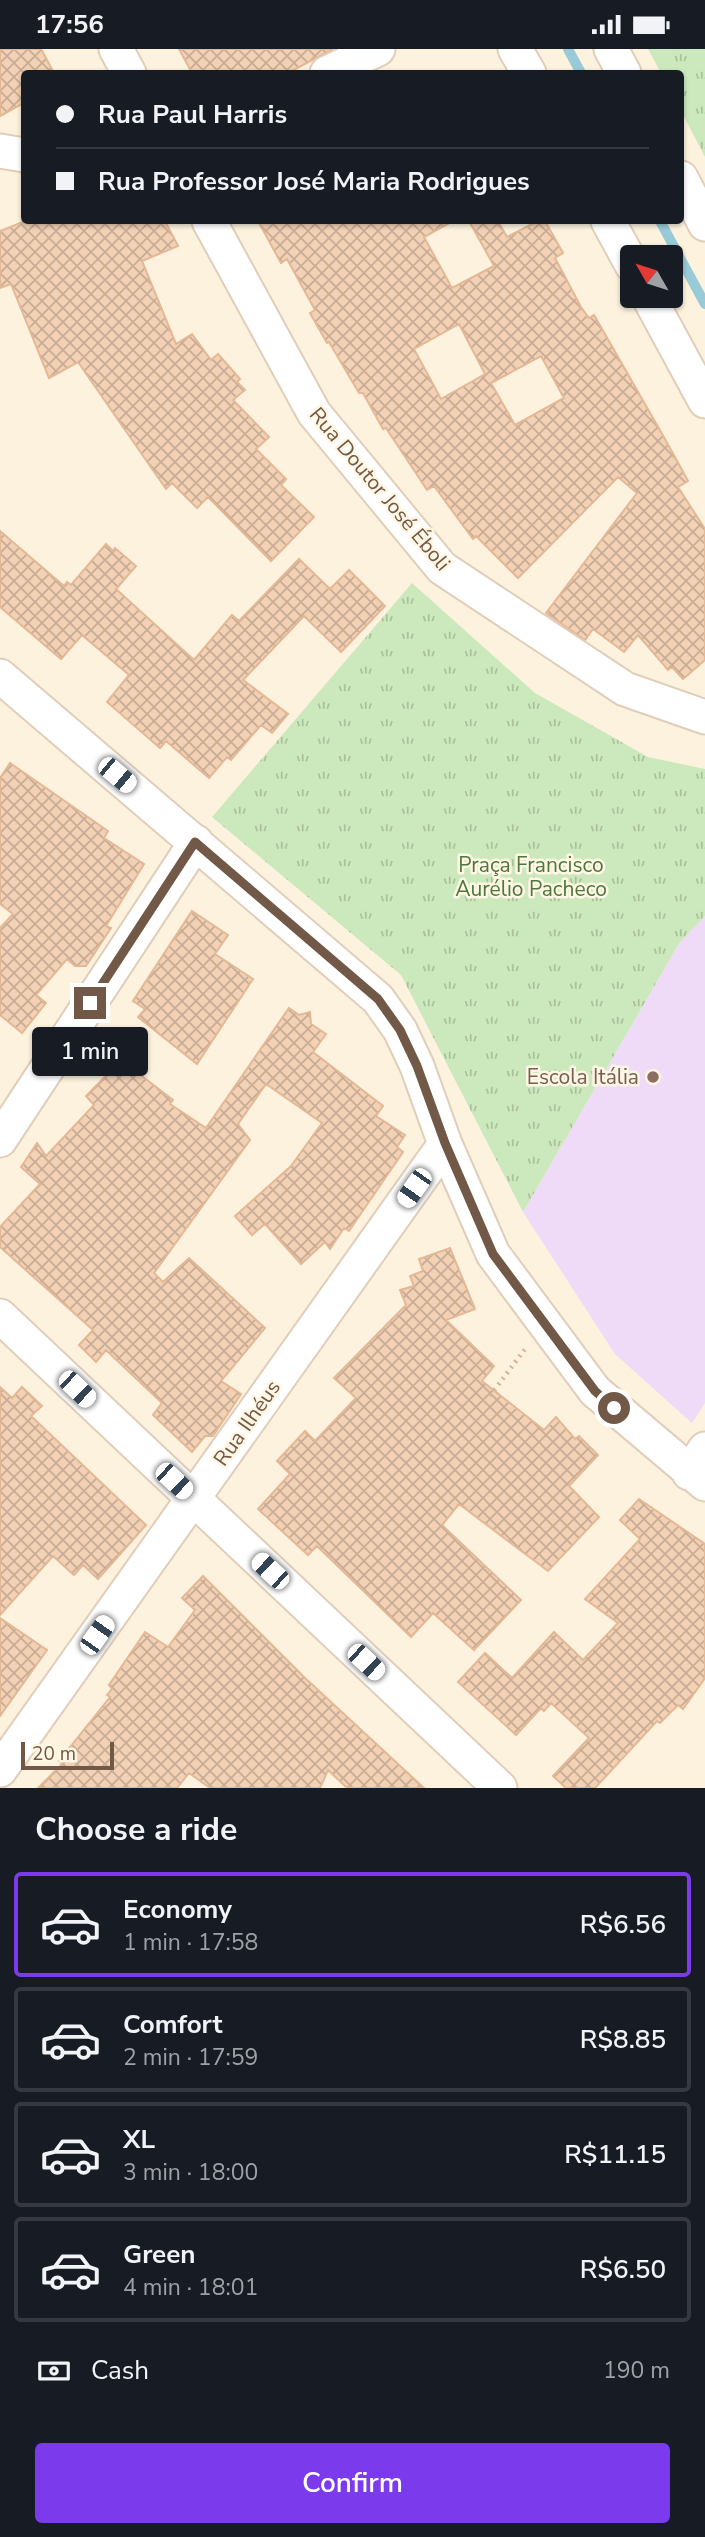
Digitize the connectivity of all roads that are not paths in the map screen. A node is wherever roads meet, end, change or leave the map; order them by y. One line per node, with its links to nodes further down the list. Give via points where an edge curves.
1 (116, 49): 5 (street)
2 (378, 49): 6 (street)
3 (515, 49): 7 (street)
4 (611, 49): 8 (street)
5 (127, 70)
6 (333, 70)
7 (526, 70)
8 (623, 70)
9 (0, 151): 10 (street)
10 (21, 154)
11 (684, 184): 14 (street)
12 (211, 224): 19 (street, Rua Doutor José Éboli, via 314,413 442,568 625,689)
13 (610, 224): 15 (street)
14 (705, 224)
15 (621, 245)
16 (655, 308): 17 (street)
17 (705, 401)
18 (0, 675): 20 (street)
19 (705, 716)
20 (195, 842): 21 (street); 22 (street, via 378,999 417,1066)
21 (0, 1140)
22 (445, 1143): 24 (street, via 493,1254 595,1391); 25 (street, Rua Ilhéus)
23 (0, 1316): 25 (street)
24 (700, 1469)
25 (193, 1499): 26 (street, Rua Ilhéus); 27 (street)
26 (0, 1770)
27 (500, 1788)

